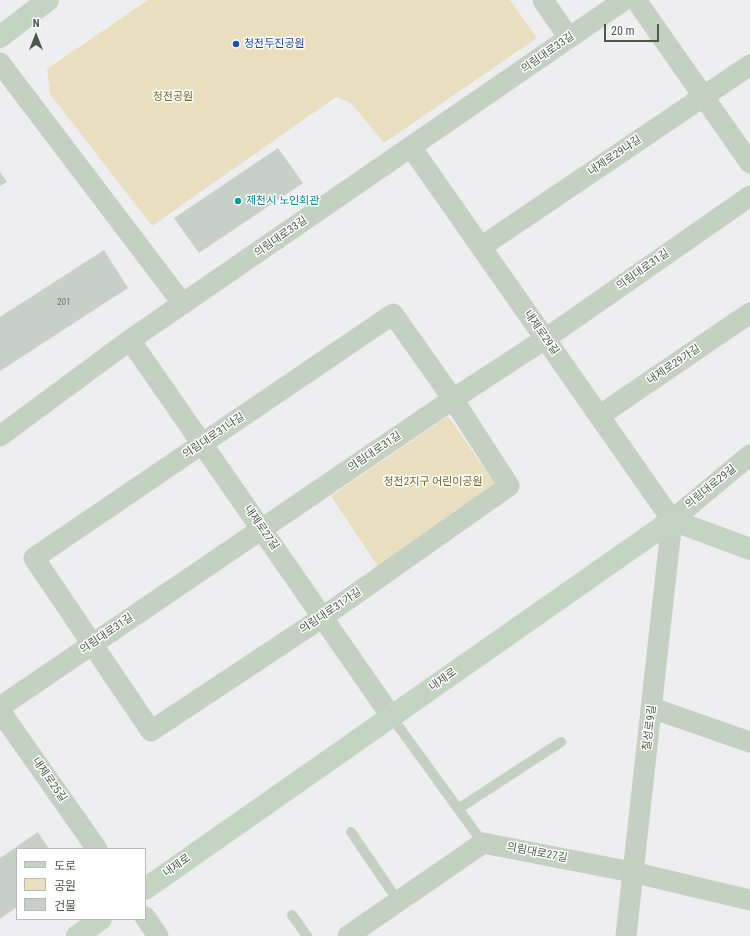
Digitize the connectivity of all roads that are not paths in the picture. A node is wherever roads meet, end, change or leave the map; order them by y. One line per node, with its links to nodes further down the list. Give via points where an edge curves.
1 (48, 0): 5 (street)
2 (543, 0): 6 (street)
3 (624, 0): 6 (street, 의림대로33길)
4 (636, 0): 9 (street)
5 (0, 37)
6 (569, 38): 10 (street, 의림대로33길)
7 (0, 63): 14 (street)
8 (750, 65): 9 (street, 내제로29나길)
9 (704, 96): 11 (street); 13 (street, 내제로29나길)
10 (411, 147): 13 (street, 내제로29길); 14 (street, 의림대로33길)
11 (750, 163)
12 (750, 196): 16 (street, 의림대로31길)
13 (481, 247): 16 (street, 내제로29길)
14 (183, 304): 17 (street, 의림대로33길)
15 (750, 313): 19 (street, 내제로29가길)
16 (545, 339): 18 (street, 의림대로31길); 19 (street, 내제로29길)
17 (130, 340): 20 (street, 의림대로33길); 21 (street, 내제로27길)
18 (453, 399): 21 (street, 의림대로31나길, via 393,314); 24 (street, 의림대로31길); 26 (street, 의림대로31가길, via 509,486)
19 (599, 416): 23 (street, 내제로29길)
20 (0, 436)
21 (202, 444): 24 (street, 내제로27길); 27 (street, 의림대로31나길, via 34,558)
22 (750, 455): 23 (street, 의림대로29길)
23 (672, 520): 25 (street); 29 (street, 칠성로9길); 31 (street, 내제로)
24 (262, 529): 26 (street, 내제로27길); 27 (street, 의림대로31길)
25 (750, 549)
26 (323, 617): 27 (street, 의림대로31가길, via 151,731); 31 (street, 내제로27길)
27 (92, 644): 28 (street, 의림대로31길)
28 (0, 707)
29 (652, 708): 33 (street); 38 (street, 칠성로9길)
30 (0, 711): 37 (street, 내제로25길)
31 (391, 716): 34 (lane); 39 (street, 내제로)
32 (561, 742): 34 (lane)
33 (750, 742)
34 (458, 809): 36 (lane)
35 (351, 832): 41 (lane)
36 (483, 842): 38 (street, 의림대로27길); 41 (street)
37 (96, 848)
38 (632, 872): 40 (street, 의림대로27길); 49 (street, 칠성로9길)
39 (146, 888)
40 (750, 900)
41 (398, 901): 48 (street)
42 (292, 915): 47 (lane)
43 (146, 918): 46 (street)
44 (100, 920): 45 (street)
45 (77, 936)
46 (158, 936)
47 (307, 936)
48 (348, 936)
49 (626, 936)

